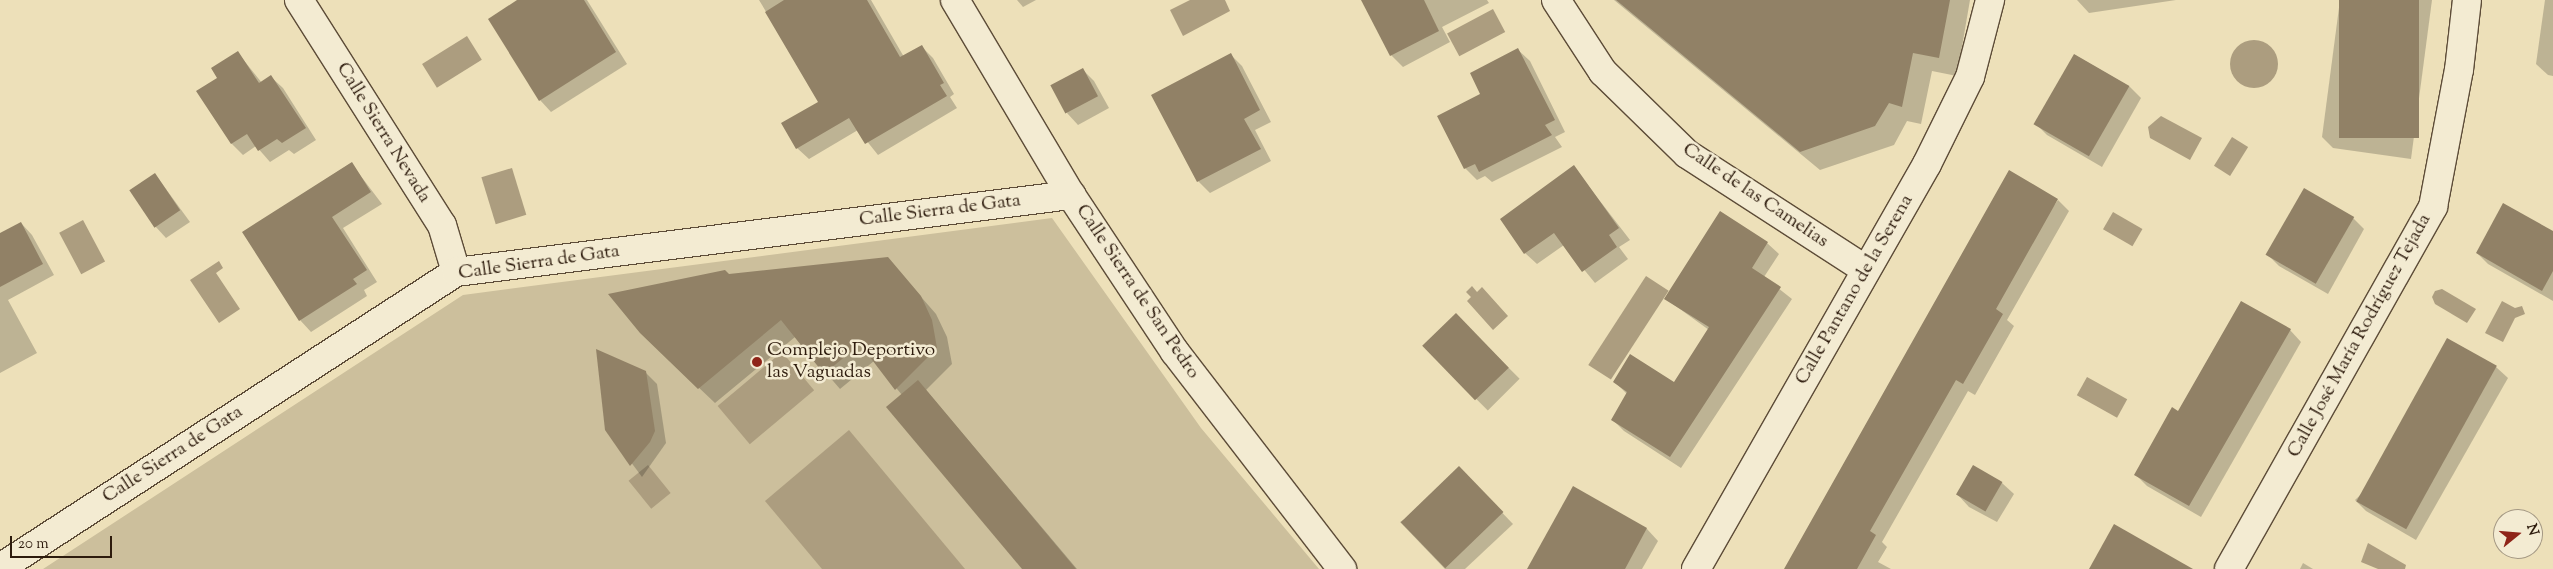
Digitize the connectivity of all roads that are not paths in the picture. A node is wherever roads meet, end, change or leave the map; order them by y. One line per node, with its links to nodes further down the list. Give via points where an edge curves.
1 (299, 0): 8 (street, Calle Sierra Nevada, via 442,226)
2 (955, 0): 6 (street, Calle Sierra de San Pedro)
3 (1556, 0): 7 (street, Calle de las Camelias, via 1603,72 1687,154)
4 (1990, 0): 7 (street, Calle Pantano de la Serena, via 1970,77 1927,164)
5 (2467, 0): 12 (street, Calle José María Rodríguez Tejada, via 2459,70 2433,207)
6 (1071, 195): 8 (street, Calle Sierra de Gata); 10 (street, Calle Sierra de San Pedro, via 1175,352)
7 (1866, 270): 11 (street, Calle Pantano de la Serena)
8 (456, 272): 9 (street, Calle Sierra de Gata)
9 (0, 568)
10 (1342, 569)
11 (1696, 569)
12 (2228, 569)

